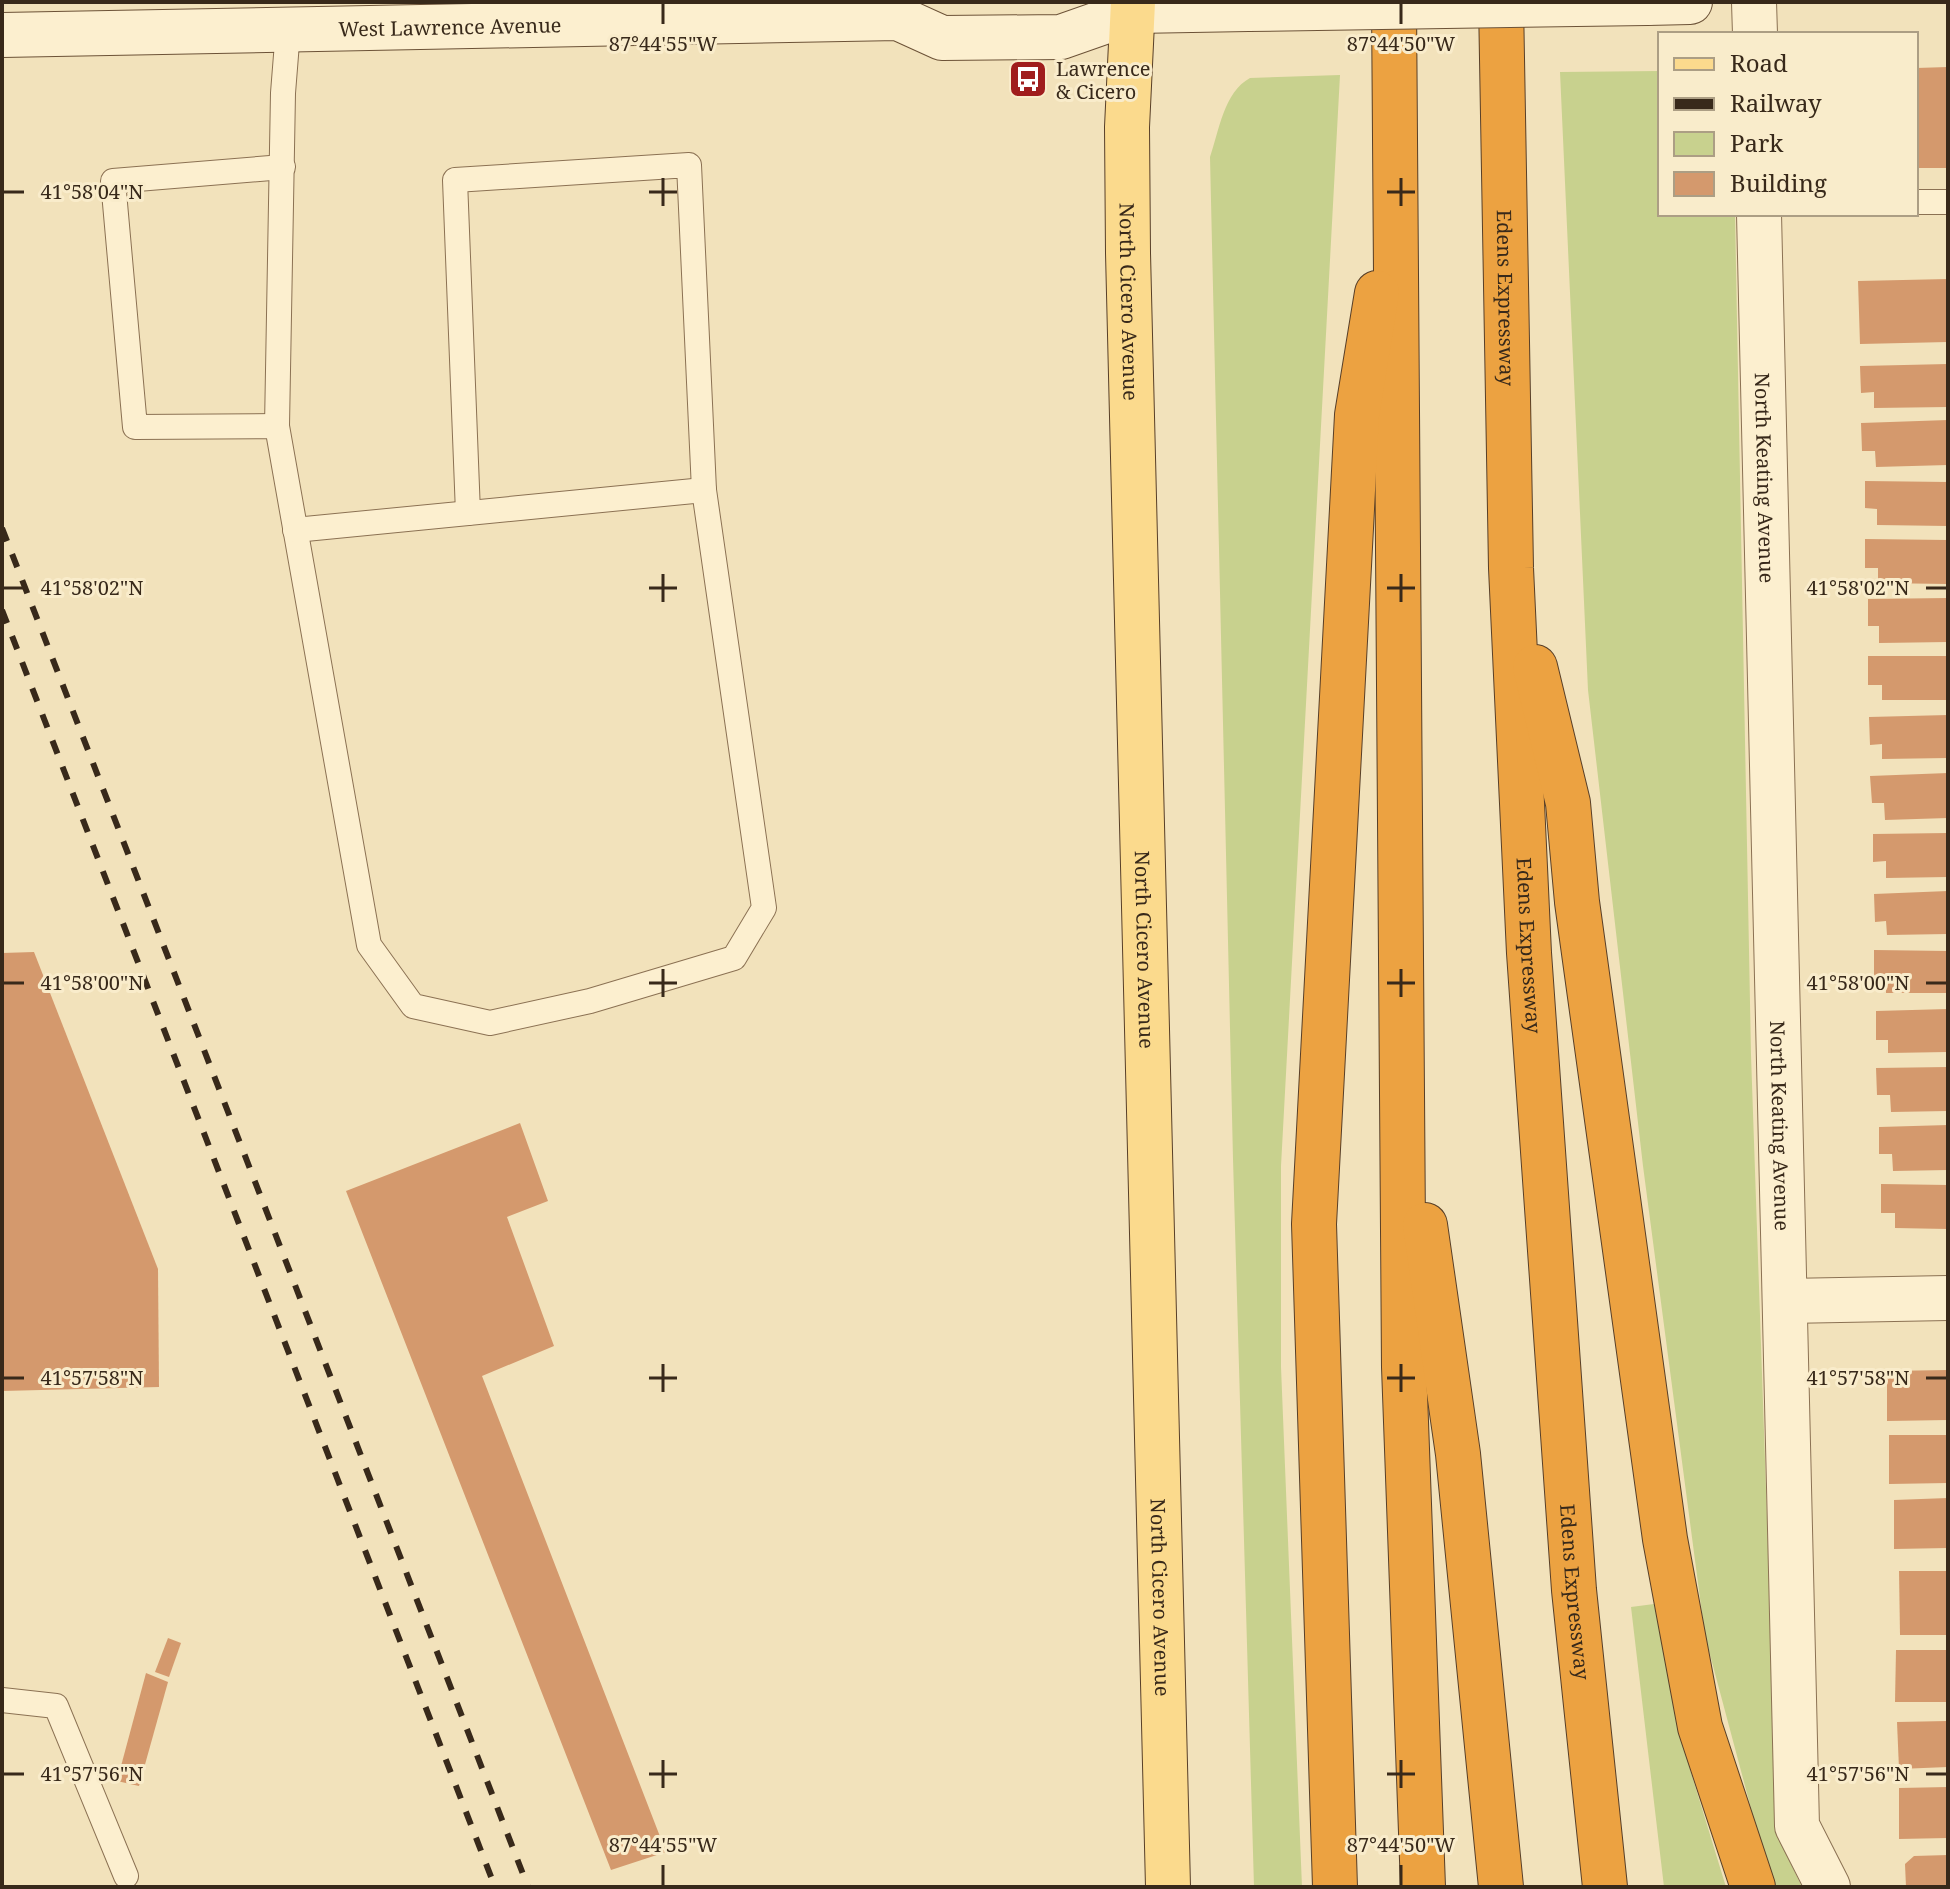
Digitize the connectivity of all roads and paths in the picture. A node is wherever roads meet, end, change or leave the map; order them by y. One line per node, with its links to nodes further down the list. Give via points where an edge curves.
1 (1394, 2): 13 (highway)
2 (1501, 2): 21 (highway, Edens Expressway)
3 (1690, 2): 5 (street, West Lawrence Avenue)
4 (1754, 2): 10 (street)
5 (1647, 3): 6 (street, West Lawrence Avenue, bridge, via 1248,9)
6 (1130, 4): 7 (street, West Lawrence Avenue, via 1061,37 942,38); 28 (main road, North Cicero Avenue, via 1128,267)
7 (910, 10): 8 (street, West Lawrence Avenue)
8 (359, 16): 9 (street, West Lawrence Avenue)
9 (288, 30): 11 (street, West Lawrence Avenue); 12 (lane)
10 (1755, 32)
11 (2, 35)
12 (283, 167): 17 (lane); 17 (lane, via 113,181 135,427)
13 (1398, 172): 22 (highway); 29 (highway, via 1357,415 1315,1166 1316,1355)
14 (1918, 202): 15 (lane)
15 (1948, 202)
16 (1759, 216): 24 (street, North Keating Avenue)
17 (277, 426): 20 (lane)
18 (704, 490): 19 (lane); 19 (lane, via 689,165 455,180); 20 (lane, via 764,908 734,958 590,1001 490,1023 413,1006 369,945)
19 (468, 513): 20 (lane)
20 (295, 530)
21 (1511, 568): 26 (highway, Edens Expressway, via 1541,1154); 34 (highway, via 1568,803 1577,902 1665,1539 1700,1727)
22 (1400, 1057): 30 (highway, via 1404,1383); 31 (highway, via 1458,1454)
23 (1948, 1298): 24 (street)
24 (1786, 1301): 35 (street, North Keating Avenue, via 1797,1826)
25 (2, 1700): 27 (lane, via 56,1706)
26 (1588, 1739): 32 (highway); 33 (highway, Edens Expressway)
27 (126, 1876)
28 (1168, 1887)
29 (1335, 1887)
30 (1423, 1887)
31 (1501, 1887)
32 (1577, 1887)
33 (1605, 1887)
34 (1753, 1887)
35 (1828, 1887)

